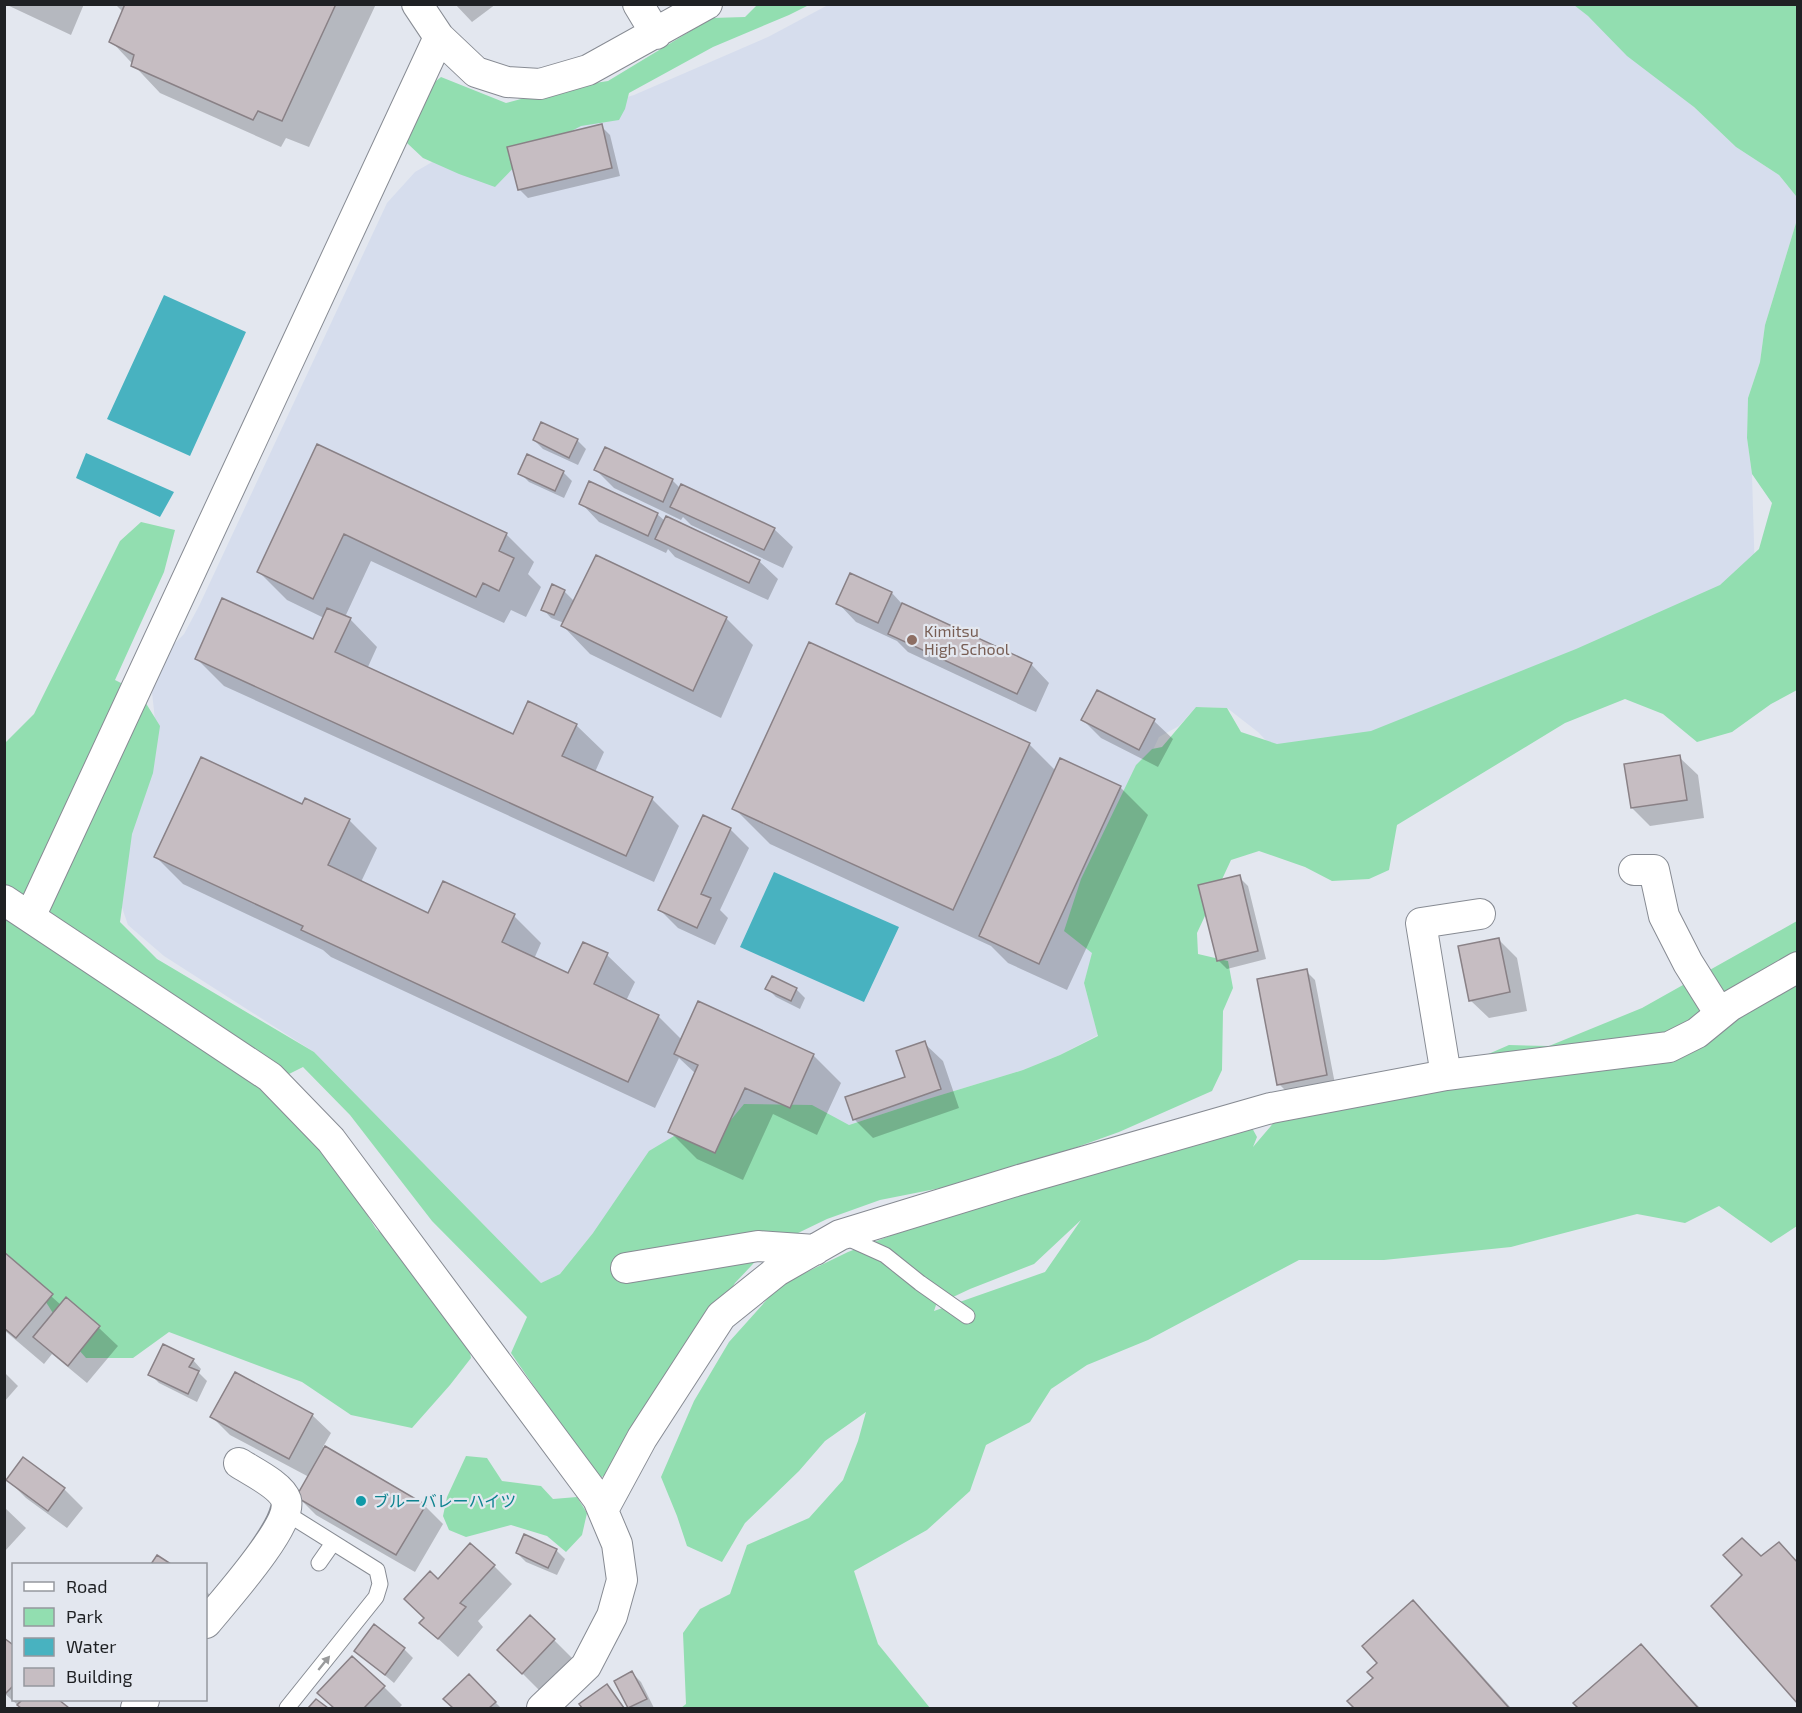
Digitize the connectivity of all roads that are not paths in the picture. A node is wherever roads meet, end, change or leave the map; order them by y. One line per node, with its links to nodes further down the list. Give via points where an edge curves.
1 (417, 4): 5 (street)
2 (638, 4): 4 (street)
3 (707, 4): 4 (street)
4 (656, 34): 5 (street, via 588,70 540,84 507,82 476,72)
5 (439, 38): 9 (street)
6 (1634, 870): 11 (street, via 1654,870 1664,916)
7 (4, 900): 9 (street)
8 (1480, 914): 12 (street, via 1421,923)
9 (30, 917): 18 (street, via 270,1077 331,1140 598,1498)
10 (1797, 967): 11 (street)
11 (1720, 1014): 12 (street, via 1697,1033 1669,1047)
12 (1446, 1075): 13 (street, via 1271,1108)
13 (840, 1235): 14 (street); 16 (lane, via 885,1255)
14 (814, 1250): 15 (street, via 758,1246); 18 (street, via 777,1271 721,1316 642,1438)
15 (626, 1268)
16 (968, 1316)
17 (239, 1463): 19 (street, via 276,1486 286,1500)
18 (603, 1510): 24 (street, via 617,1544 622,1580 612,1616 586,1666)
19 (286, 1513): 20 (lane); 22 (street, via 263,1553)
20 (333, 1543): 21 (lane); 23 (lane, one-way to 20, via 376,1597 380,1584 377,1570)
21 (319, 1563)
22 (207, 1622)
23 (287, 1708)
24 (542, 1708)

